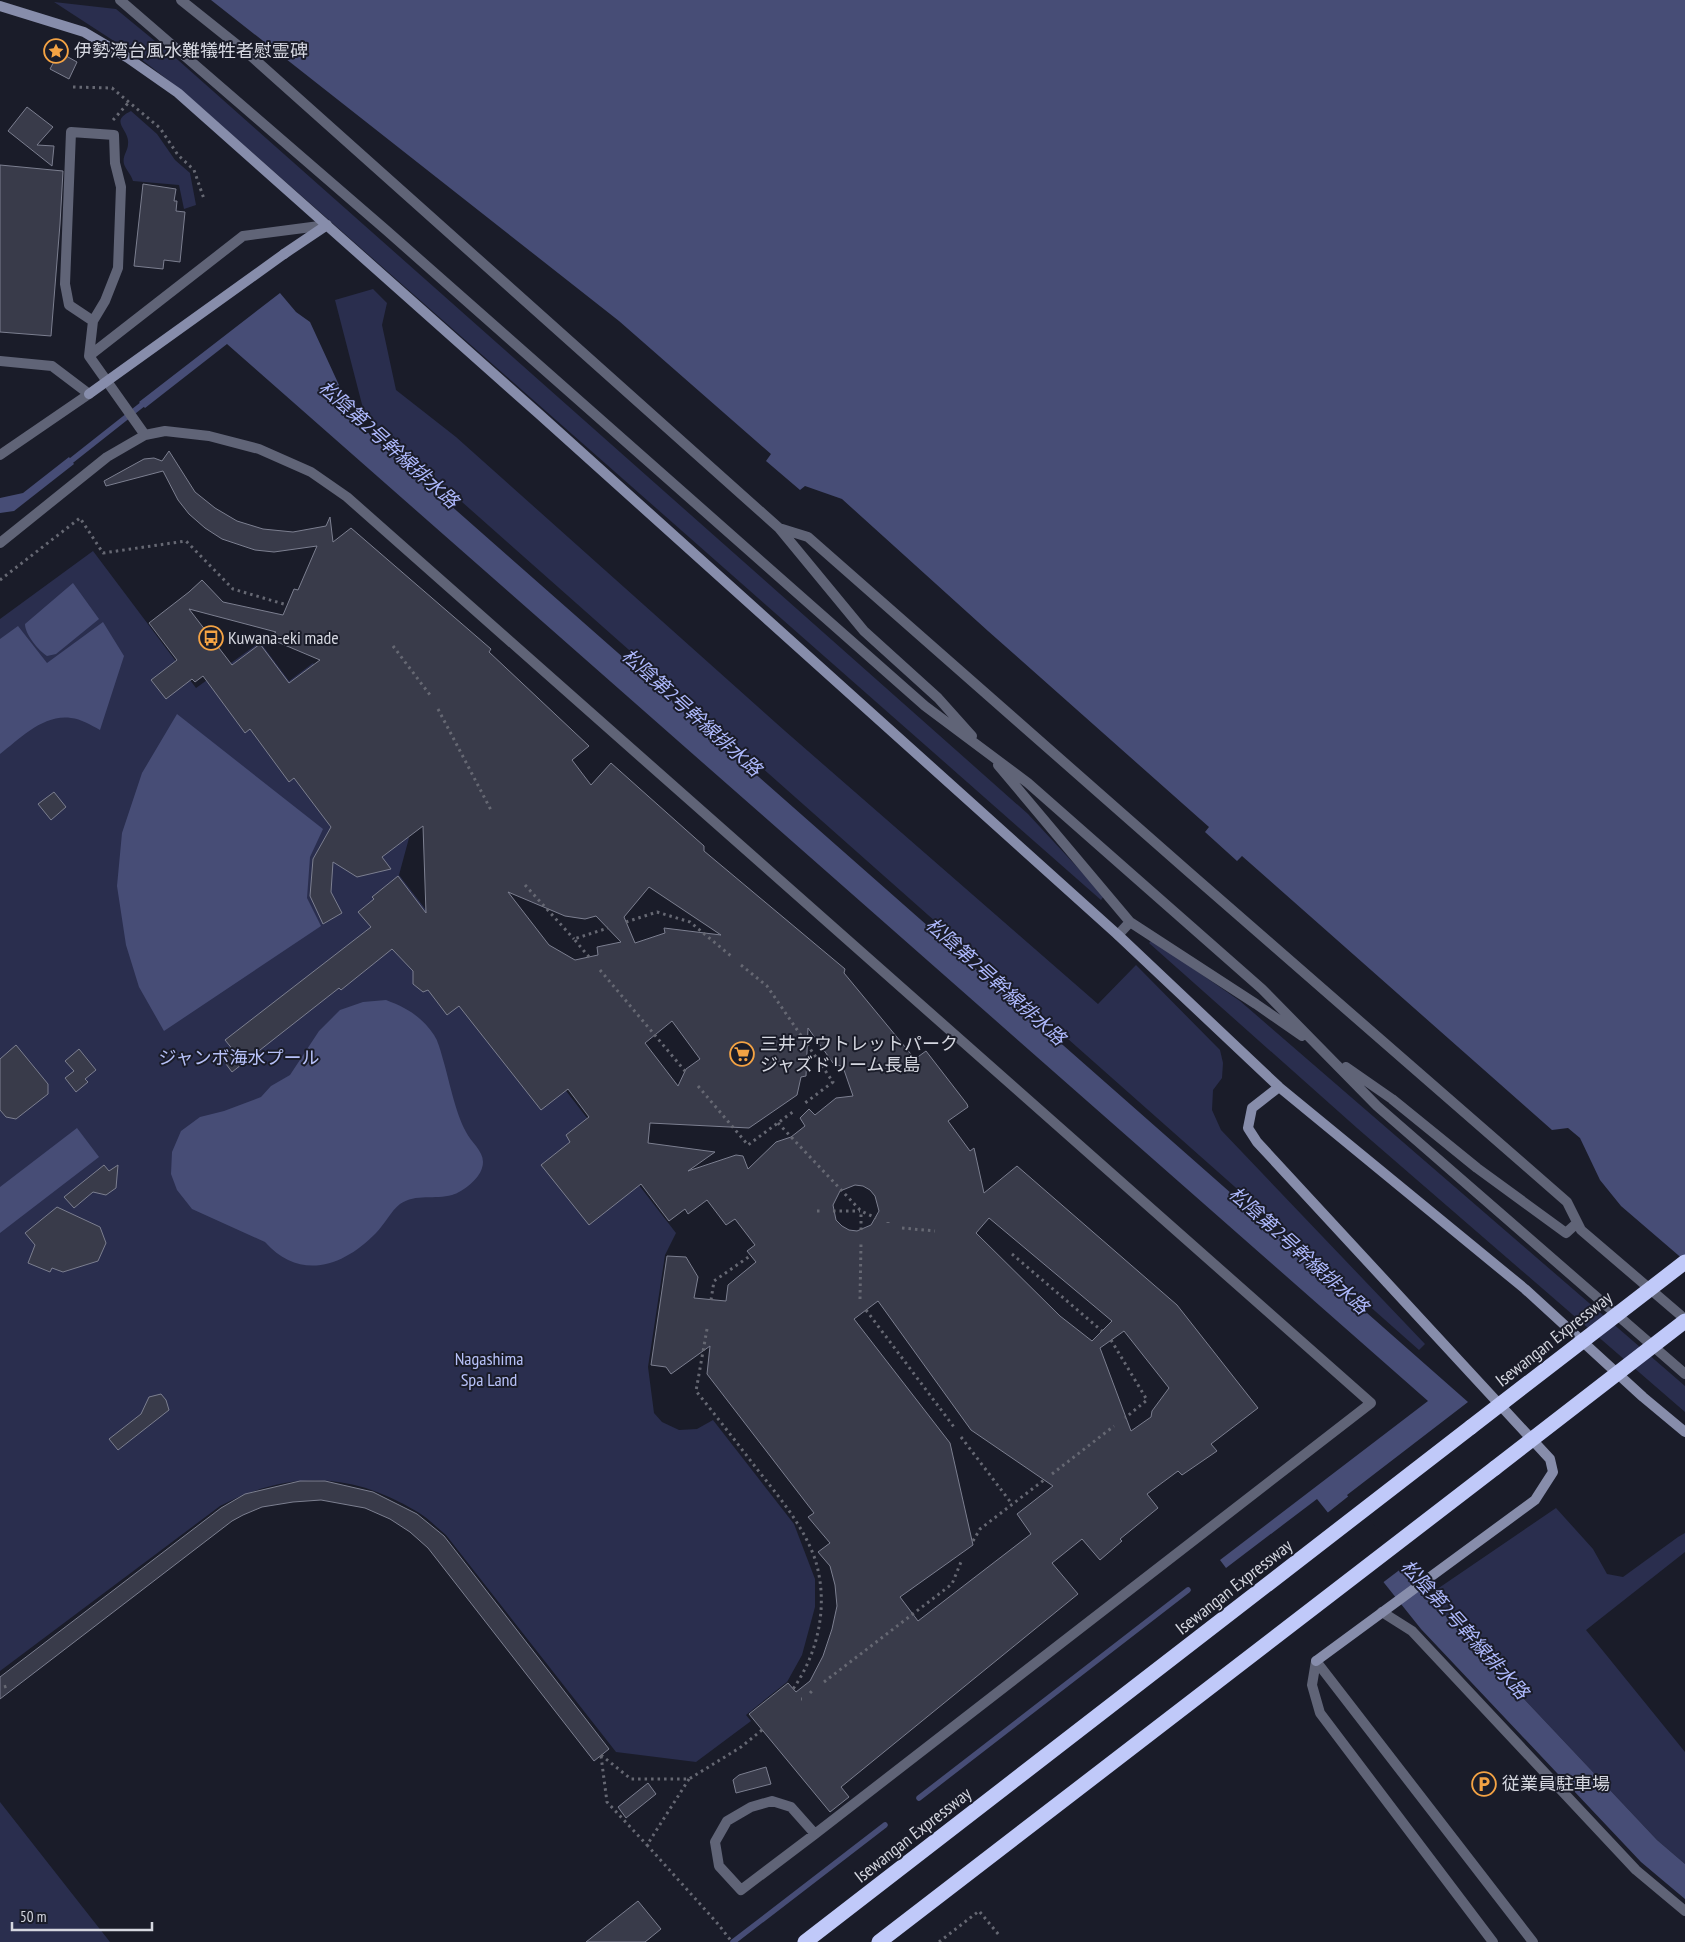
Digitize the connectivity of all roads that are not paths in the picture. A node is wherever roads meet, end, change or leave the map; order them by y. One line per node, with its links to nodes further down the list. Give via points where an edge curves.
1 (120, 0): 13 (street, via 364,210 925,706)
2 (181, 0): 11 (street, via 251,56)
3 (0, 6): 4 (street, via 84,32 128,58 178,93)
4 (327, 226): 6 (street, via 242,236); 8 (street, bridge); 15 (street)
5 (93, 321): 5 (street, via 69,305 65,284 72,132 114,135 120,187 118,268); 6 (street)
6 (89, 356): 9 (street)
7 (0, 361): 8 (street, via 52,366)
8 (89, 394): 10 (street)
9 (145, 435): 12 (street, via 107,457); 25 (street, via 165,431 209,436 259,449 311,472 347,498 1371,1403)
10 (0, 455)
11 (779, 528): 13 (street, via 864,631 938,698); 18 (street, via 808,537 1567,1202)
12 (0, 542)
13 (988, 753): 14 (street); 16 (street, via 1028,783 1262,989)
14 (1130, 922): 15 (street); 16 (street)
15 (1118, 935): 17 (street)
16 (1324, 1051): 18 (street, via 1566,1232); 21 (street, via 1377,1106)
17 (1279, 1087): 22 (street, via 1525,1290); 23 (street, via 1252,1108 1248,1128 1257,1142 1550,1459 1553,1472 1535,1500)
18 (1577, 1223): 20 (street, via 1581,1230)
19 (1685, 1262): 27 (highway, Isewangan Expressway, bridge)
20 (1685, 1320): 28 (highway, bridge)
21 (1685, 1374)
22 (1685, 1432)
23 (1382, 1612): 24 (street); 26 (street, via 1412,1631 1636,1870)
24 (1316, 1661): 29 (street, via 1312,1685 1320,1713); 30 (street)
25 (815, 1834): 25 (street, via 741,1890 720,1866 715,1842 727,1822 751,1806 772,1801 791,1807)
26 (1685, 1911)
27 (805, 1942)
28 (880, 1942)
29 (1493, 1942)
30 (1533, 1942)

